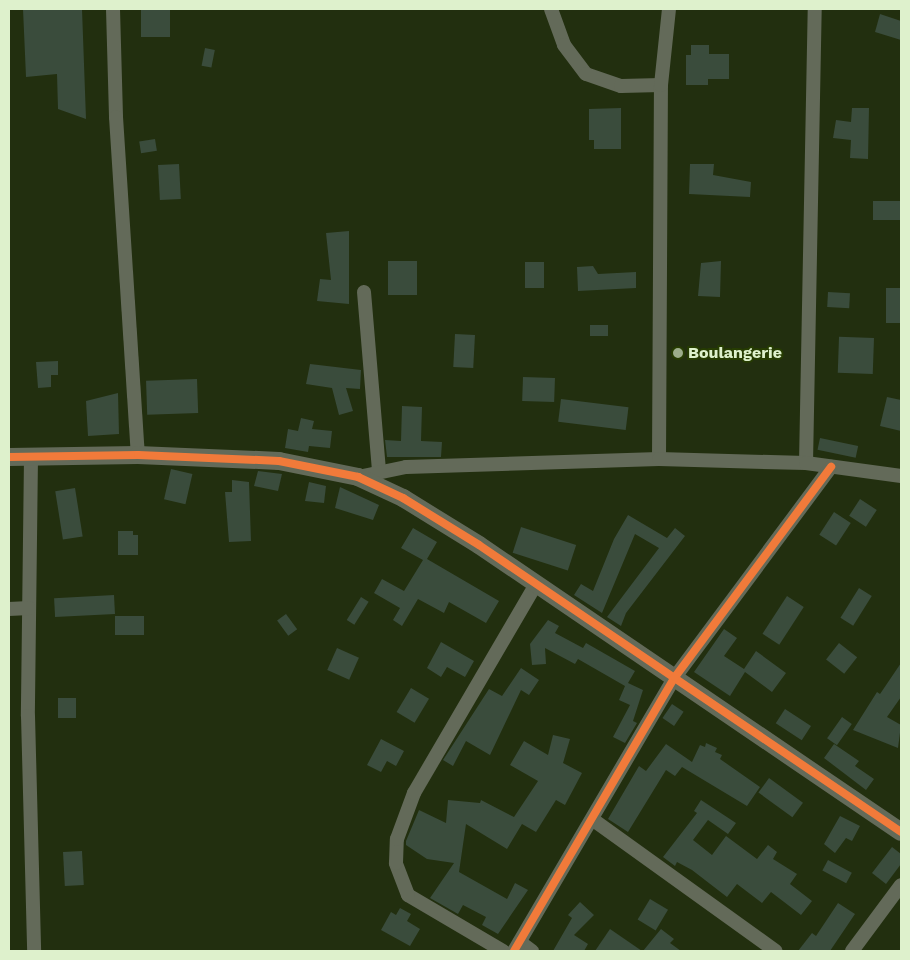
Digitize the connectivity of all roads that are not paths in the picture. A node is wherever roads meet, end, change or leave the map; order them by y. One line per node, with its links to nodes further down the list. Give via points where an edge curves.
1 (113, 9): 7 (street, via 116,117)
2 (551, 9): 5 (street, via 564,45 586,74 621,86)
3 (669, 9): 5 (street)
4 (814, 9): 11 (street)
5 (661, 85): 10 (street)
6 (364, 292): 13 (street)
7 (138, 456): 9 (street); 15 (street, via 279,461)
8 (9, 457): 9 (street)
9 (31, 457): 17 (street)
10 (659, 458): 11 (street); 13 (street)
11 (806, 464): 12 (street)
12 (831, 467): 14 (street); 19 (street)
13 (379, 471): 15 (street)
14 (901, 476)
15 (358, 477): 16 (street, via 403,498)
16 (536, 584): 19 (street); 25 (street, via 414,794 397,839 396,863 408,895)
17 (29, 608): 18 (street); 24 (street)
18 (9, 609)
19 (675, 677): 20 (street); 21 (street)
20 (592, 819): 23 (street); 27 (street)
21 (901, 832)
22 (901, 886): 28 (street)
23 (517, 947): 26 (street)
24 (34, 951)
25 (503, 951)
26 (532, 951)
27 (776, 951)
28 (852, 951)

